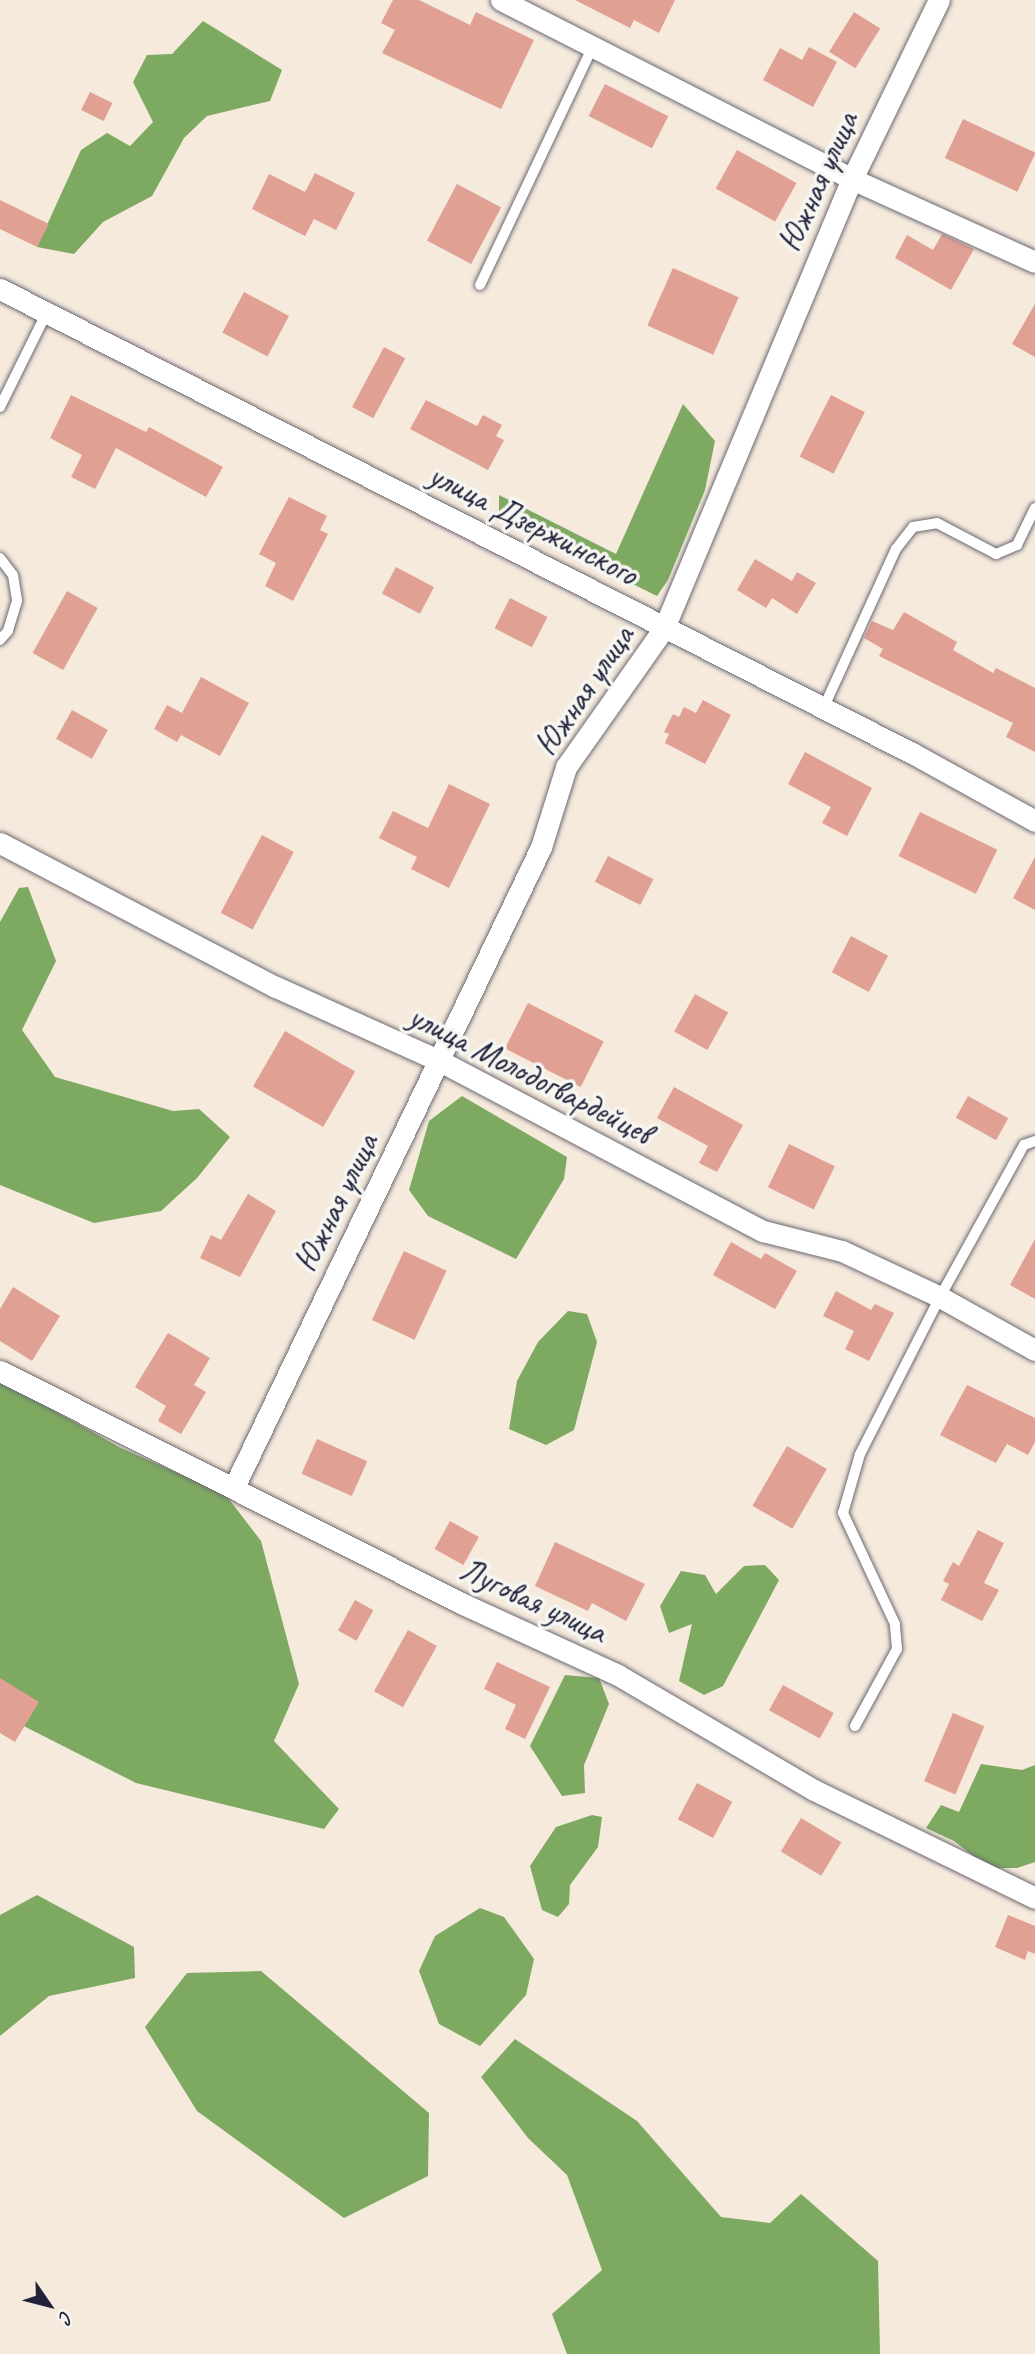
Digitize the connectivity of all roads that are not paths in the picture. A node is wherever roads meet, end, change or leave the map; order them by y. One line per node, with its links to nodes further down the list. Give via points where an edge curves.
1 (501, 0): 3 (street)
2 (939, 0): 4 (street, Южная улица)
3 (592, 48): 4 (street); 6 (lane)
4 (852, 178): 5 (street); 12 (street, Южная улица)
5 (1035, 261)
6 (480, 285)
7 (0, 289): 8 (street, улица Дзержинского)
8 (47, 312): 9 (lane); 12 (street, улица Дзержинского)
9 (0, 407)
10 (1035, 508): 14 (lane, via 1017,545 996,554 937,523 913,527 896,549)
11 (0, 558): 13 (lane, via 13,575 17,601 8,631)
12 (664, 628): 14 (street, улица Дзержинского); 17 (street, Южная улица, via 566,767 541,847)
13 (0, 640)
14 (823, 709): 15 (street, улица Дзержинского)
15 (1035, 821)
16 (0, 843): 17 (street, улица Молодогвардейцев, via 276,987)
17 (440, 1061): 19 (street, улица Молодогвардейцев, via 763,1231 842,1251); 22 (street, Южная улица)
18 (1035, 1141): 19 (lane, via 1024,1145)
19 (940, 1297): 20 (street, улица Молодогвардейцев); 23 (lane, via 860,1454 843,1513 895,1623 897,1648)
20 (1035, 1350)
21 (0, 1371): 22 (street, Луговая улица)
22 (234, 1487): 24 (street, Луговая улица, via 463,1604 618,1675 814,1790)
23 (855, 1726)
24 (1035, 1898)

